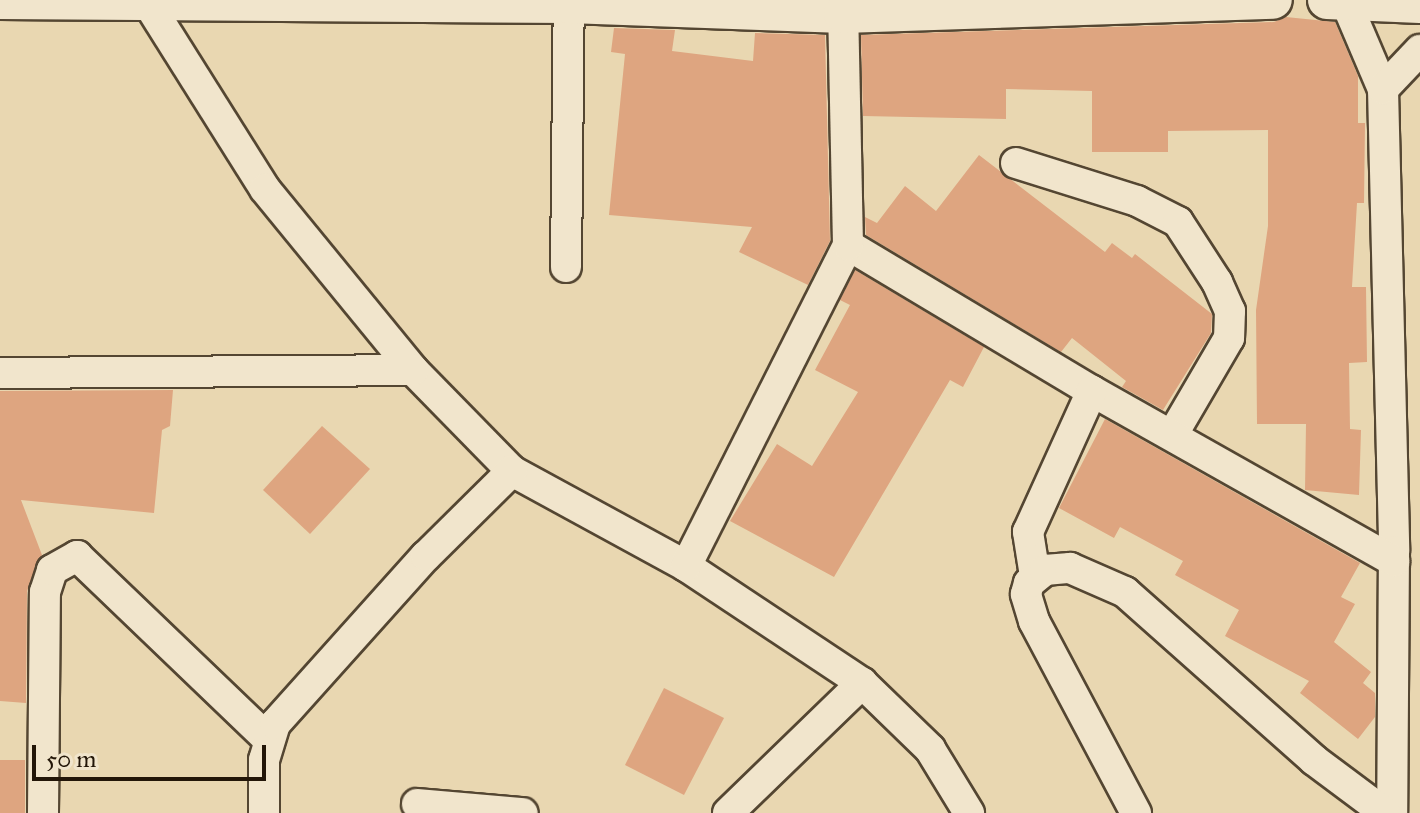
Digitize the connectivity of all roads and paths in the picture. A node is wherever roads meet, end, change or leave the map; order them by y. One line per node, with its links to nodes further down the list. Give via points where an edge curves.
1 (0, 0): 2 (street)
2 (146, 0): 4 (street); 15 (street, via 265,189)
3 (1273, 0): 8 (street)
4 (263, 1): 6 (street)
5 (1339, 1): 7 (street); 11 (street)
6 (569, 2): 9 (street); 14 (street)
7 (1420, 4)
8 (987, 6): 9 (street)
9 (843, 14): 13 (street)
10 (1420, 50): 11 (street)
11 (1383, 89): 20 (street)
12 (1016, 163): 18 (street, via 1137,201 1178,222 1217,282 1230,311 1229,338)
13 (848, 245): 17 (street); 21 (street)
14 (566, 267)
15 (413, 370): 16 (street); 19 (street)
16 (0, 373)
17 (1092, 391): 18 (street); 22 (street, via 1028,532)
18 (1173, 434): 20 (street)
19 (512, 471): 21 (street); 24 (street, via 304,687)
20 (1403, 555): 33 (street)
21 (686, 566): 23 (street)
22 (1035, 576): 31 (street, via 1026,594 1034,621); 32 (street, via 1070,568 1125,592 1314,760)
23 (862, 683): 29 (street); 30 (street, via 930,749)
24 (268, 739): 26 (street, via 77,556 52,570 45,592); 27 (street)
25 (417, 804): 28 (street)
26 (43, 813)
27 (264, 813)
28 (523, 813)
29 (728, 813)
30 (969, 813)
31 (1136, 813)
32 (1385, 813)
33 (1392, 813)

